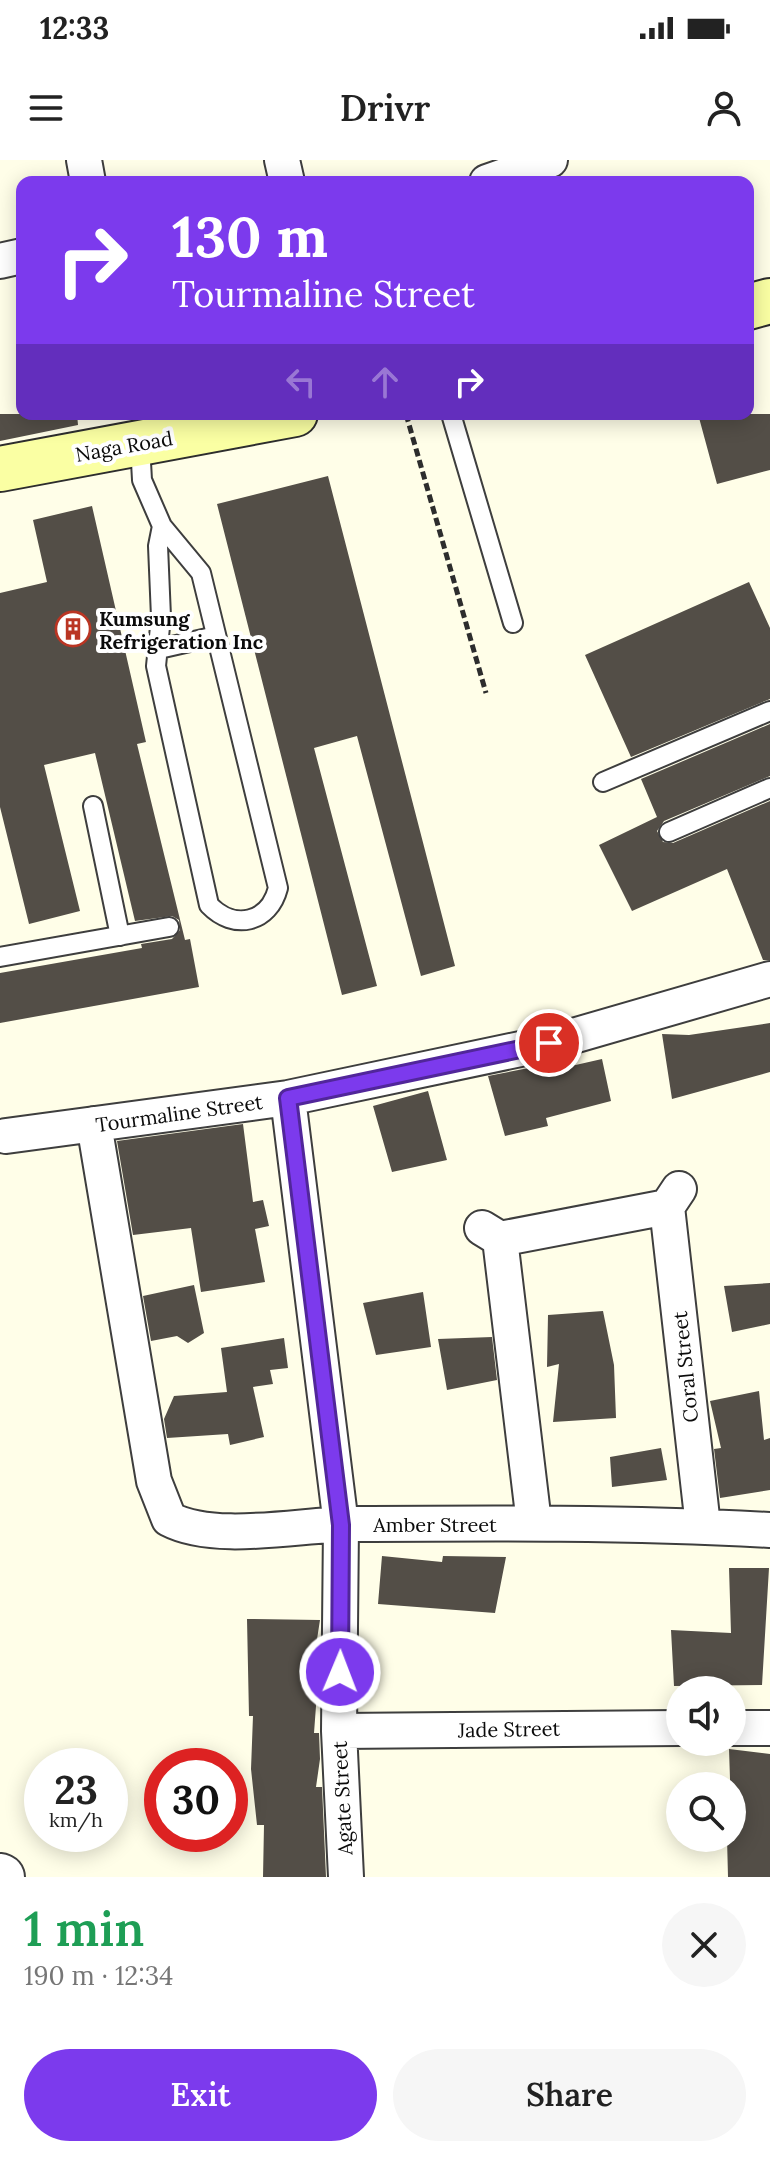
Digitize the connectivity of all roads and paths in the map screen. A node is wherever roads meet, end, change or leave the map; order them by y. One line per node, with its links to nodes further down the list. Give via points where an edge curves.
1 (550, 160): 2 (street)
2 (503, 176)
3 (264, 420): 6 (main road, Naga Road)
4 (408, 420): 12 (path)
5 (453, 420): 9 (lane)
6 (140, 444): 7 (main road, Naga Road); 8 (lane, via 142,480)
7 (0, 469)
8 (162, 526): 10 (lane, via 201,573); 11 (lane)
9 (513, 623)
10 (216, 636): 11 (lane); 11 (lane, via 278,888 264,914 248,922 231,921 209,905 156,666)
11 (159, 649)
12 (486, 693)
13 (770, 711): 14 (lane)
14 (603, 782)
15 (770, 788): 17 (lane)
16 (93, 806): 19 (lane)
17 (669, 832)
18 (169, 927): 19 (lane)
19 (120, 936): 20 (lane)
20 (0, 957)
21 (770, 979): 22 (street, Tourmaline Street, via 549,1043)
22 (288, 1098): 23 (street, Tourmaline Street); 26 (street, Agate Street)
23 (94, 1124): 24 (street, Tourmaline Street); 26 (street, Amber Street, via 154,1481 169,1519 186,1528 213,1531)
24 (6, 1136)
25 (534, 1523): 26 (street, Amber Street); 27 (street, Amber Street); 27 (street, Coral Street, via 491,1234 673,1198)
26 (341, 1525): 32 (street, Agate Street)
27 (703, 1526): 28 (street, Amber Street)
28 (770, 1530)
29 (666, 1728): 32 (street, Jade Street)
30 (746, 1728): 31 (street)
31 (770, 1728)
32 (339, 1731): 33 (street, Agate Street)
33 (346, 1877)

